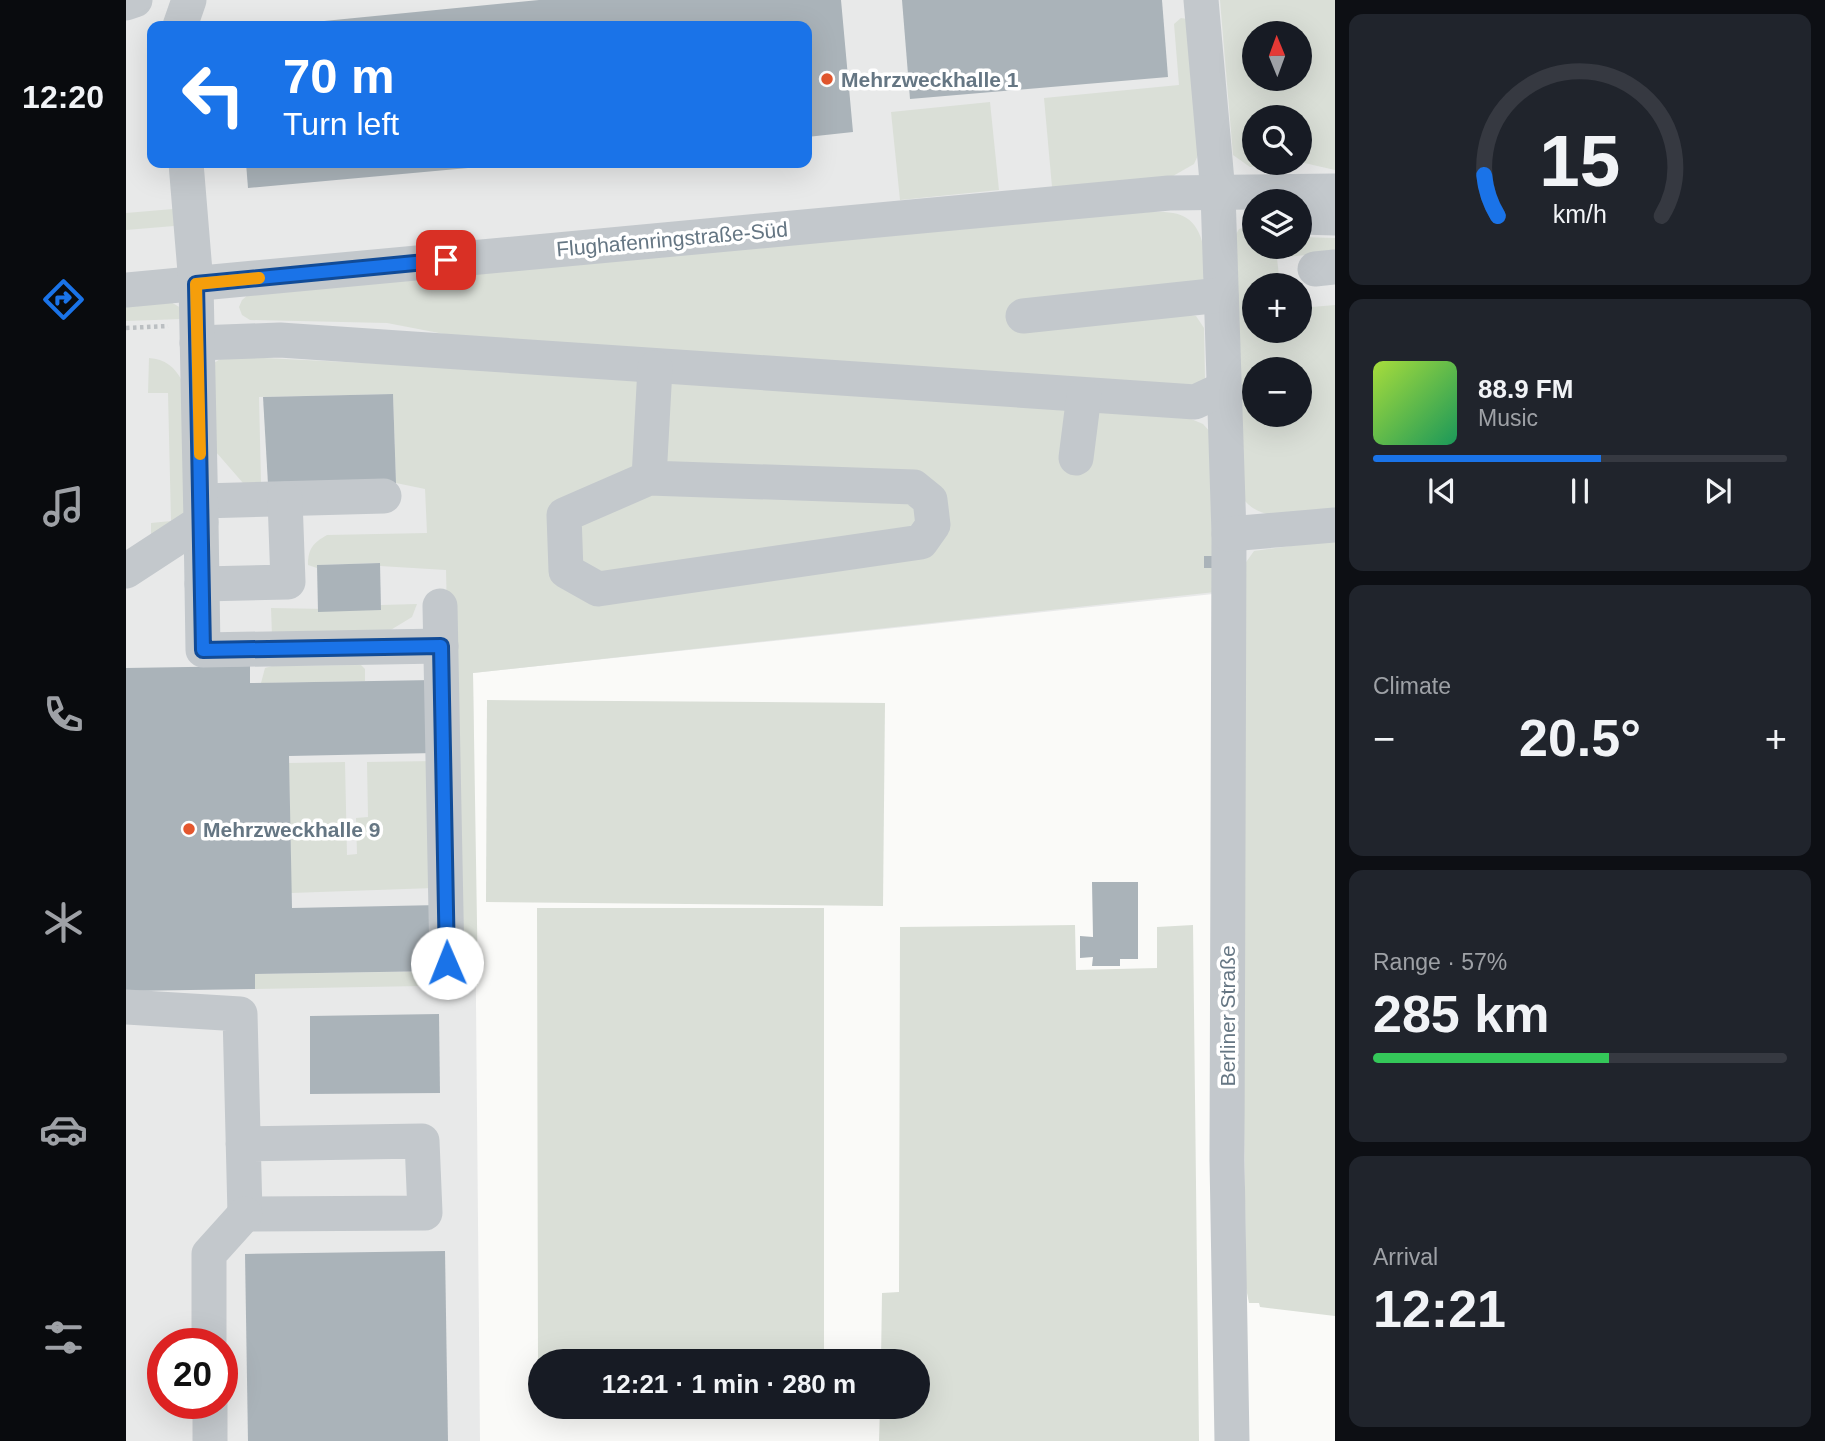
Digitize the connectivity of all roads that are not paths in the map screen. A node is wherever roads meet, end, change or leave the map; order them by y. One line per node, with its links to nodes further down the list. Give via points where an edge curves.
1 (135, 0): 4 (street)
2 (189, 0): 5 (street)
3 (1201, 0): 8 (street, Berliner Straße)
4 (126, 3)
5 (182, 21)
6 (186, 168): 12 (street)
7 (1335, 191): 8 (street, Flughafenringstraße-Süd)
8 (1218, 193): 9 (street); 12 (street, Flughafenringstraße-Süd, via 1155,195); 14 (street, Berliner Straße)
9 (1242, 200)
10 (1312, 217): 11 (street)
11 (1335, 218)
12 (196, 284): 13 (street, Flughafenringstraße-Süd); 16 (street)
13 (126, 290)
14 (1221, 295): 15 (street); 18 (street, Berliner Straße)
15 (1023, 316)
16 (197, 334): 17 (street); 24 (street)
17 (655, 368): 19 (street); 21 (street)
18 (1223, 389): 19 (street, via 1195,402); 26 (street, Berliner Straße)
19 (1084, 395): 20 (street)
20 (1076, 458)
21 (649, 478): 21 (street, via 564,514 566,571 598,589 921,542 933,525 930,500 914,487)
22 (384, 496): 23 (street)
23 (285, 499): 24 (street); 28 (street, via 288,582)
24 (201, 511): 27 (street); 28 (street)
25 (1335, 525): 26 (street)
26 (1229, 534): 38 (street, Berliner Straße, via 1227,1160)
27 (126, 571)
28 (202, 584): 30 (street, via 203,650)
29 (440, 606): 30 (street)
30 (441, 646): 31 (street)
31 (447, 963)
32 (126, 1007): 33 (street, via 240,1014)
33 (243, 1144): 34 (street); 34 (street, via 422,1142 425,1213)
34 (245, 1214): 35 (street, via 209,1254)
35 (209, 1328)
36 (210, 1419): 37 (street)
37 (210, 1441)
38 (1232, 1441)

